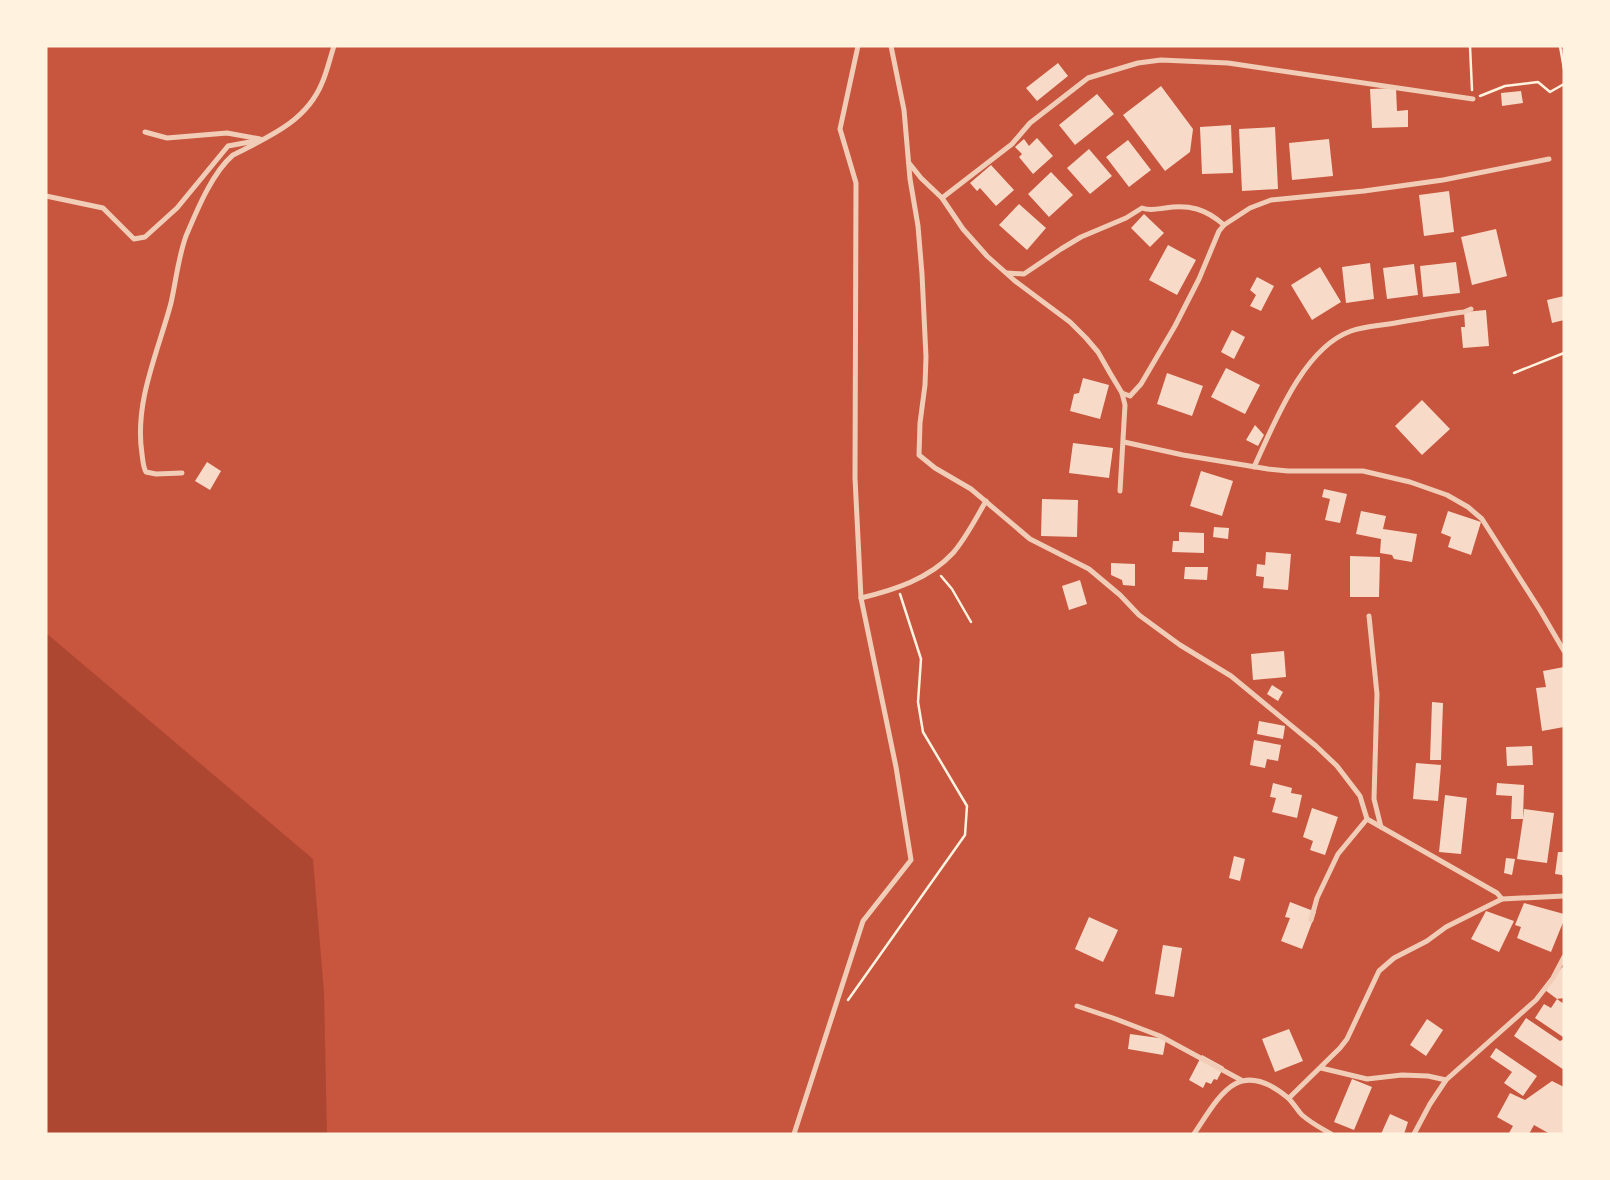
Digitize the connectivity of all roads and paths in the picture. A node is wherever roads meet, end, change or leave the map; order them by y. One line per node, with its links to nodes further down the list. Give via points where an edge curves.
1 (334, 46): 10 (street, via 322,84 310,105)
2 (858, 46): 28 (street, via 840,129 856,182 855,478)
3 (891, 46): 12 (street, via 904,110)
4 (1470, 46): 8 (path)
5 (1560, 46): 6 (path)
6 (1564, 69)
7 (1564, 84): 8 (path, via 1550,92 1538,82 1505,86)
8 (1473, 99): 14 (street, via 1228,62 1161,60 1138,63 1088,78 1030,123 1012,144)
9 (145, 132): 10 (street, via 167,138 226,133)
10 (263, 140): 13 (street, via 228,146 177,208 145,237 134,238 102,208); 23 (street, via 227,160 202,201 181,252 169,308 147,382 139,436 144,469 150,474)
11 (1549, 158): 15 (street, via 1443,180 1271,200 1250,208)
12 (909, 162): 14 (street); 25 (street, via 920,244 926,339 919,455)
13 (46, 196)
14 (942, 198): 16 (street, via 976,245)
15 (1224, 225): 16 (street, via 1213,215 1197,208 1142,208 1061,248 1024,274); 20 (street, via 1151,368 1130,396)
16 (1007, 273): 20 (street, via 1078,329 1098,352)
17 (1471, 309): 22 (street, via 1351,331 1328,345 1306,368 1293,388)
18 (1564, 353): 19 (path)
19 (1514, 373)
20 (1122, 393): 21 (street, via 1125,405)
21 (1124, 442): 22 (street); 24 (street)
22 (1254, 467): 31 (street, via 1288,471 1363,471 1410,482 1447,495 1468,507 1482,519)
23 (182, 473)
24 (1120, 491)
25 (986, 501): 26 (street, via 954,552); 32 (street, via 1030,539 1089,569 1139,615 1231,676 1316,746 1337,766 1360,796)
26 (935, 569): 27 (street); 30 (path, via 952,589)
27 (897, 588): 28 (street); 38 (path, via 921,659 918,702 923,732 967,806 965,835)
28 (861, 598): 44 (street, via 912,860 863,921)
29 (1369, 616): 33 (street, via 1377,694 1374,799)
30 (971, 622)
31 (1564, 651)
32 (1367, 819): 33 (street); 36 (street, via 1338,854 1317,898)
33 (1381, 827): 35 (street, via 1497,893)
34 (1564, 896): 35 (street)
35 (1502, 899): 40 (street, via 1446,927 1394,958 1379,971 1347,1039)
36 (1311, 920)
37 (1564, 957): 42 (street, via 1536,1000)
38 (844, 1005)
39 (1077, 1006): 41 (street, via 1160,1036)
40 (1321, 1068): 42 (street, via 1367,1079 1402,1075); 43 (street)
41 (1240, 1080): 43 (street, via 1258,1081); 45 (street, via 1224,1093)
42 (1446, 1080): 47 (street)
43 (1289, 1098): 46 (street, via 1302,1114)
44 (794, 1134)
45 (1194, 1134)
46 (1331, 1134)
47 (1414, 1134)

